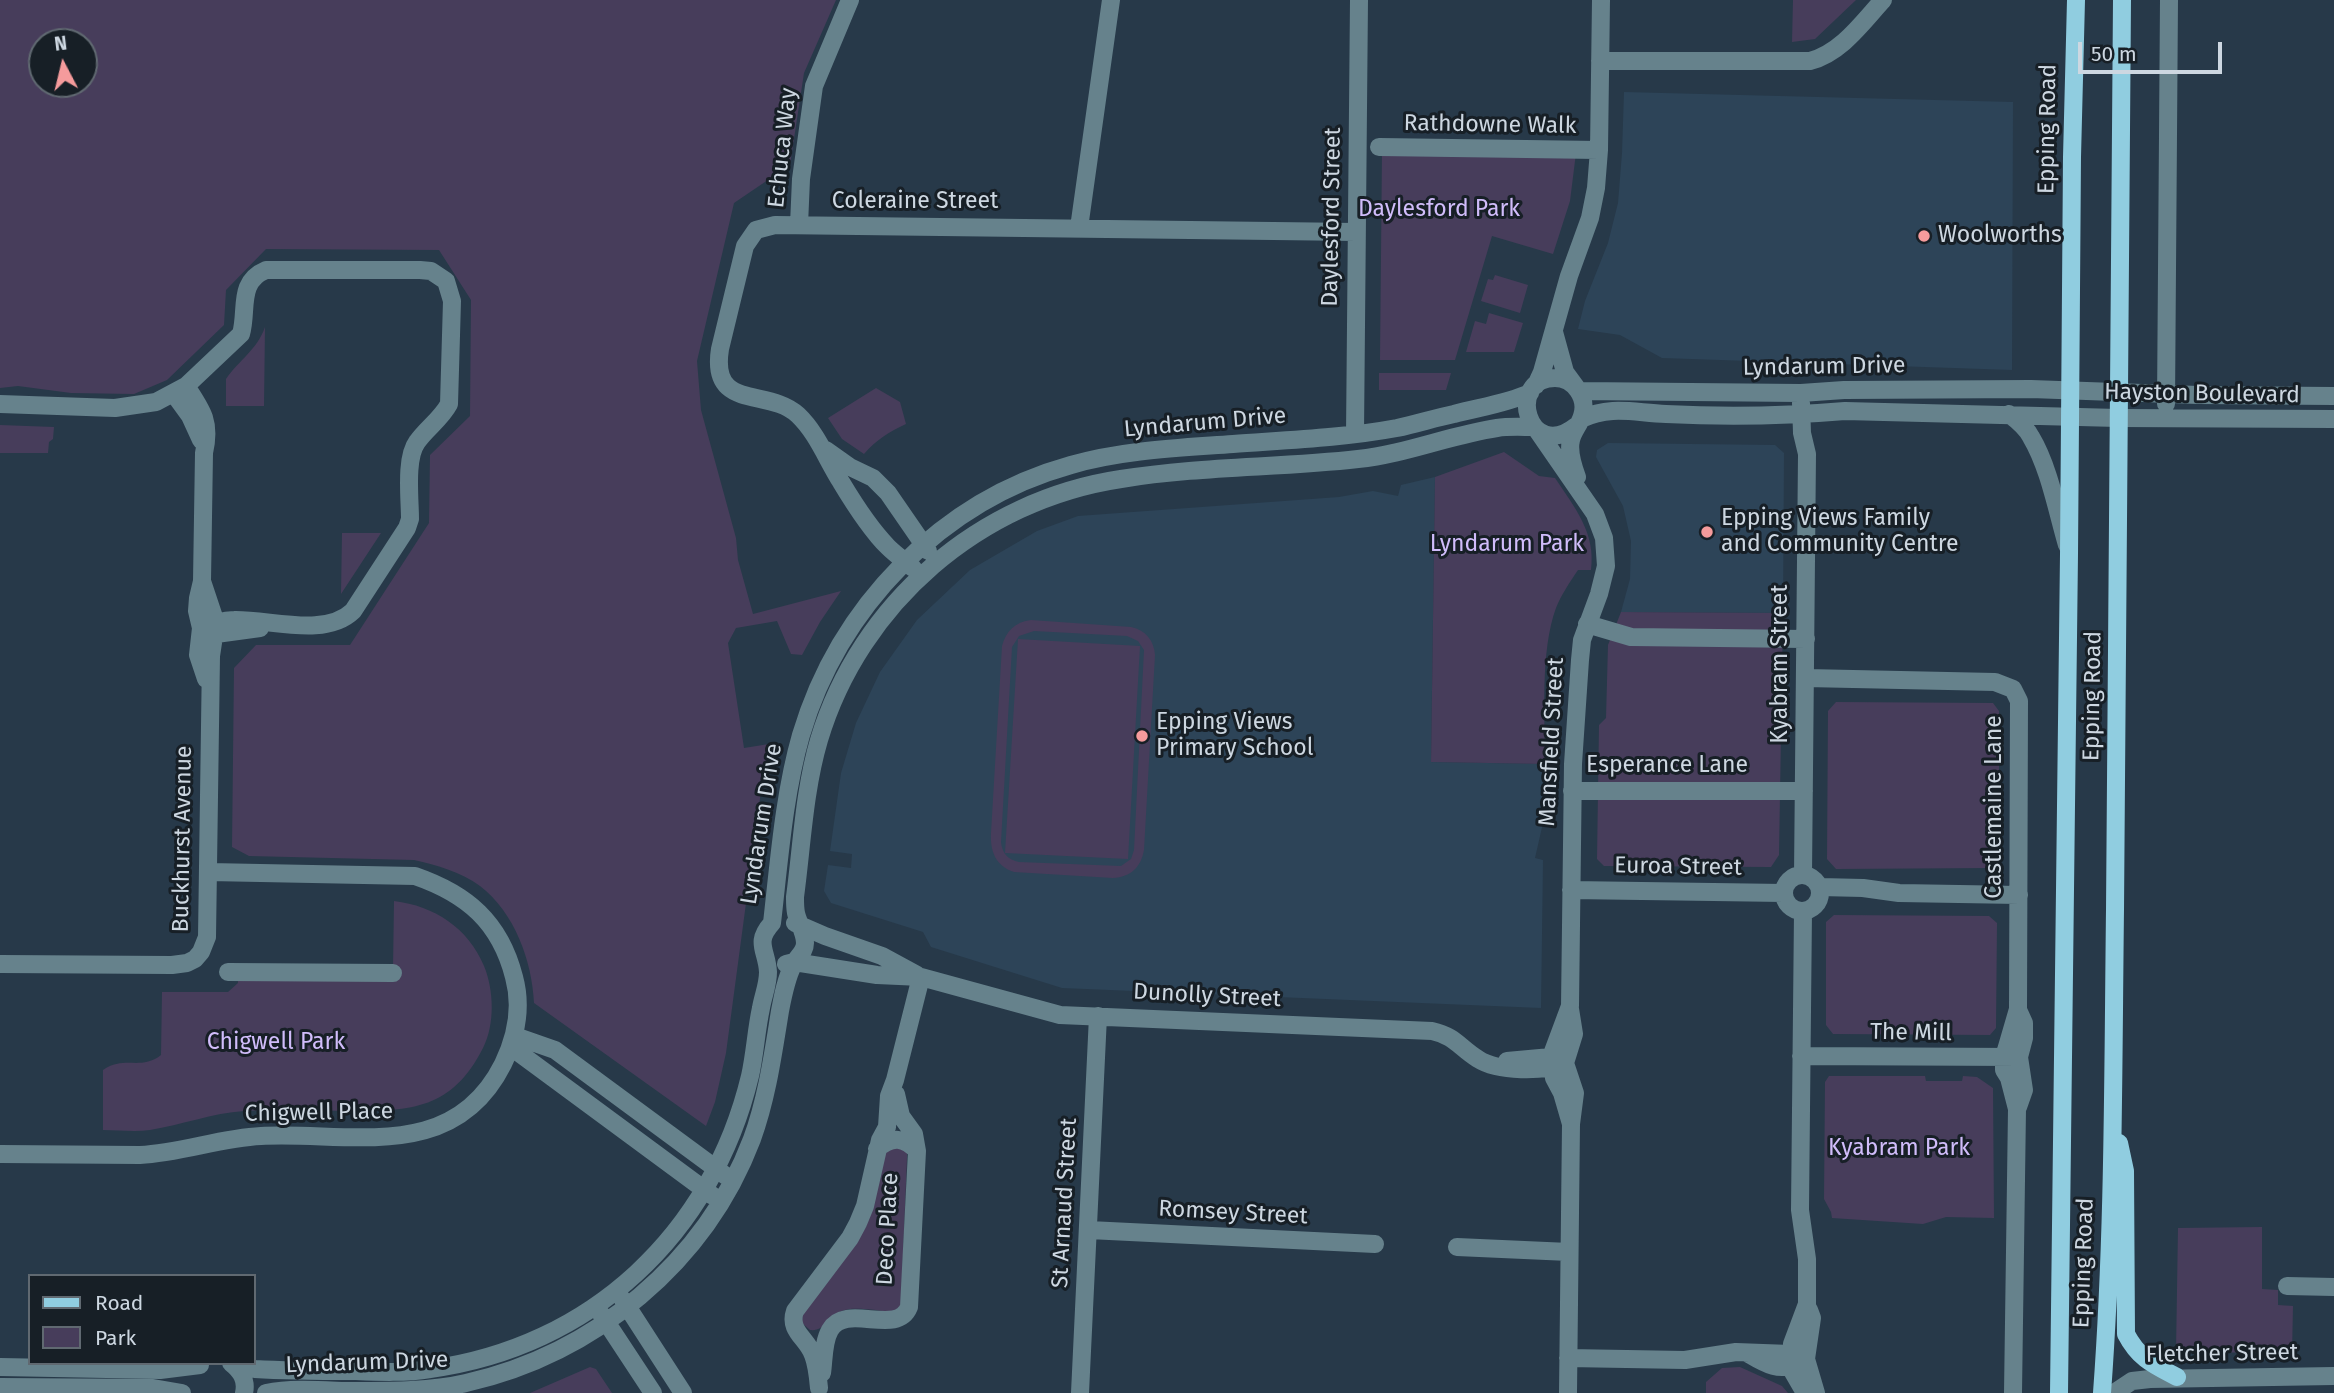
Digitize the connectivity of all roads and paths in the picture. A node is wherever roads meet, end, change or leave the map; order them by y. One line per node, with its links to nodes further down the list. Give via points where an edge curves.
1 (850, 0): 12 (street, Echuca Way, via 814,86)
2 (1111, 0): 13 (street)
3 (1359, 0): 14 (street, Daylesford Street)
4 (1601, 0): 9 (street)
5 (1883, 0): 9 (street, via 1828,55 1810,61)
6 (2076, 0): 18 (main road, Epping Road)
7 (2122, 0): 20 (main road, Epping Road)
8 (2169, 0): 22 (street)
9 (1601, 61): 11 (street)
10 (1379, 147): 11 (street, Rathdowne Walk)
11 (1600, 150): 15 (street, via 1590,218)
12 (799, 225): 13 (street, Coleraine Street); 34 (street, Coleraine Street, via 762,227 749,237 719,369 732,391 796,412)
13 (1079, 228): 14 (street, Coleraine Street)
14 (1356, 232): 33 (street, Daylesford Street)
15 (1554, 332): 16 (street); 17 (street, via 1564,372)
16 (1533, 389): 17 (street, via 1556,378); 32 (street, via 1526,410); 33 (street, Lyndarum Drive, via 1497,405)
17 (1577, 389): 21 (street, Lyndarum Drive); 31 (street, via 1584,405)
18 (2070, 389): 20 (street, Hayston Boulevard); 21 (street, Lyndarum Drive); 27 (main road, Epping Road)
19 (180, 390): 24 (street, via 156,402 115,408); 42 (street, Buckhurst Avenue, via 202,410 208,433 197,611); 42 (street, via 241,334 247,285 266,270 421,270 441,276 450,288 449,404 413,450 410,519 404,535 353,611 343,621 328,624 233,620)
20 (2118, 391): 22 (street, Hayston Boulevard); 28 (main road, Epping Road)
21 (1807, 393): 25 (street, Kyabram Street)
22 (2165, 394): 23 (street, Hayston Boulevard); 29 (street)
23 (2334, 396)
24 (0, 404)
25 (1807, 414): 26 (street, Lyndarum Drive); 31 (street, Lyndarum Drive, via 1606,410); 43 (street, Kyabram Street, via 1813,433 1807,454)
26 (2009, 414): 27 (street, Lyndarum Drive); 37 (street, via 2032,437)
27 (2069, 416): 28 (street, Hayston Boulevard); 37 (main road, Epping Road)
28 (2118, 418): 29 (street, Hayston Boulevard); 68 (main road, Epping Road)
29 (2166, 418): 30 (street, Hayston Boulevard)
30 (2334, 419)
31 (1579, 423): 32 (street, via 1558,436); 35 (street, Mansfield Street, via 1571,441)
32 (1535, 428): 35 (street, Mansfield Street); 39 (street, Lyndarum Drive, via 1500,427 1358,459 1121,478 1031,503)
33 (1355, 434): 36 (street, Lyndarum Drive, via 1116,455 1070,465 984,501)
34 (821, 445): 36 (street, Coleraine Street, via 849,467 873,478); 38 (street, Coleraine Street, via 842,484 887,547)
35 (1581, 491): 41 (street, Mansfield Street, via 1601,527 1606,553 1604,579)
36 (923, 544): 38 (street, Lyndarum Drive); 39 (street, Coleraine Street)
37 (2069, 554): 112 (main road, Epping Road)
38 (905, 561): 40 (street, Coleraine Street); 54 (street, Lyndarum Drive, via 850,629 813,702 792,775)
39 (935, 561): 40 (street, Lyndarum Drive)
40 (920, 575): 55 (street, Lyndarum Drive, via 866,640 819,741 795,897)
41 (1587, 624): 43 (street, via 1631,637); 45 (street, Mansfield Street, via 1580,660)
42 (211, 628): 47 (street, Buckhurst Avenue, via 198,655 211,689)
43 (1806, 639): 44 (street, Kyabram Street)
44 (1806, 678): 46 (street, Kyabram Street); 52 (street, Castlemaine Lane, via 1995,682 2013,689 2021,711)
45 (1572, 791): 46 (street, Esperance Lane); 49 (street, Mansfield Street)
46 (1804, 791): 48 (street, Kyabram Street)
47 (209, 872): 58 (street, Buckhurst Avenue, via 207,937 201,952 187,963); 63 (street, Chigwell Place, via 393,874 440,885 484,916 504,948 515,981)
48 (1803, 875): 50 (street, via 1791,878); 51 (street, via 1813,878)
49 (1571, 890): 50 (street, Euroa Street); 66 (street, Mansfield Street, via 1574,1034)
50 (1784, 893): 53 (street, via 1787,904)
51 (1820, 894): 52 (street, via 1863,888); 53 (street, via 1813,908)
52 (2019, 895): 65 (street, Castlemaine Lane, via 2018,1009)
53 (1802, 911): 64 (street)
54 (772, 923): 55 (street, via 788,919); 56 (street, Lyndarum Drive, via 762,941)
55 (800, 926): 57 (street, Lyndarum Drive, via 805,942); 61 (street, Dunolly Street, via 882,956)
56 (767, 958): 57 (street, via 774,963); 72 (street, Lyndarum Drive, via 768,976 750,1076)
57 (794, 962): 61 (street, Dunolly Street); 73 (street, Lyndarum Drive, via 781,1007 770,1078 752,1139)
58 (0, 964)
59 (228, 972): 60 (street)
60 (393, 973)
61 (921, 977): 62 (street, Dunolly Street, via 1048,1012); 67 (street, Deco Place)
62 (1098, 1016): 66 (street, Dunolly Street, via 1432,1031 1447,1035 1486,1063); 76 (street, St Arnaud Street)
63 (513, 1042): 71 (street, Chigwell Place, via 477,1102 420,1133 390,1137 262,1135 141,1155); 72 (street, via 555,1049); 74 (street)
64 (1801, 1056): 65 (street, The Mill); 89 (street, via 1800,1210 1807,1304)
65 (2011, 1057): 111 (street, Castlemaine Lane, via 2004,1070 2017,1110)
66 (1556, 1063): 79 (street, Mansfield Street, via 1575,1093 1570,1124)
67 (895, 1080): 69 (street, Deco Place, via 887,1127); 70 (street, Deco Place, via 898,1110 914,1134)
68 (2112, 1108): 97 (main road, via 2125,1171 2126,1334 2134,1350); 113 (main road, Epping Road, via 2110,1289)
69 (877, 1149): 70 (street, Deco Place, via 899,1139); 86 (street, Deco Place, via 858,1223 795,1311)
70 (917, 1151): 87 (street, Deco Place, via 907,1312 894,1319 856,1318)
71 (0, 1154)
72 (717, 1170): 73 (street); 74 (street, Lyndarum Drive)
73 (733, 1181): 75 (street, Lyndarum Drive)
74 (705, 1190): 75 (street); 82 (street, Lyndarum Drive, via 680,1228)
75 (722, 1202): 84 (street, Lyndarum Drive, via 663,1276)
76 (1089, 1230): 77 (street, Romsey Street); 107 (street, St Arnaud Street)
77 (1375, 1244)
78 (1457, 1247): 79 (street)
79 (1569, 1252): 88 (street, Mansfield Street)
80 (2287, 1286): 81 (street)
81 (2334, 1287)
82 (617, 1291): 83 (street, Lyndarum Drive); 84 (street)
83 (596, 1306): 85 (street); 90 (street, Lyndarum Drive, via 542,1338)
84 (628, 1308): 85 (street, Lyndarum Drive); 106 (street)
85 (607, 1322): 99 (street, Lyndarum Drive, via 529,1364); 105 (street)
86 (793, 1326): 87 (street, Deco Place, via 811,1334); 100 (street, via 814,1357)
87 (831, 1330): 100 (street)
88 (1568, 1358): 89 (street, via 1685,1360 1747,1353); 108 (street, Mansfield Street)
89 (1795, 1360): 109 (street); 110 (street)
90 (460, 1364): 94 (street, Lyndarum Drive, via 398,1372); 99 (street)
91 (194, 1365): 95 (street, via 160,1370)
92 (200, 1365): 102 (street, via 190,1378)
93 (234, 1365): 103 (street, via 244,1379)
94 (240, 1365)
95 (0, 1367)
96 (2334, 1376): 97 (street, Fletcher Street)
97 (2177, 1377): 114 (street, Fletcher Street, via 2132,1381)
98 (0, 1387): 101 (street, via 153,1388)
99 (464, 1388): 104 (street, Lyndarum Drive)
100 (819, 1390)
101 (182, 1393)
102 (189, 1393)
103 (244, 1393)
104 (266, 1393)
105 (653, 1393)
106 (683, 1393)
107 (1080, 1393)
108 (1568, 1393)
109 (1805, 1393)
110 (1816, 1393)
111 (2013, 1393)
112 (2059, 1393)
113 (2102, 1393)
114 (2114, 1393)

